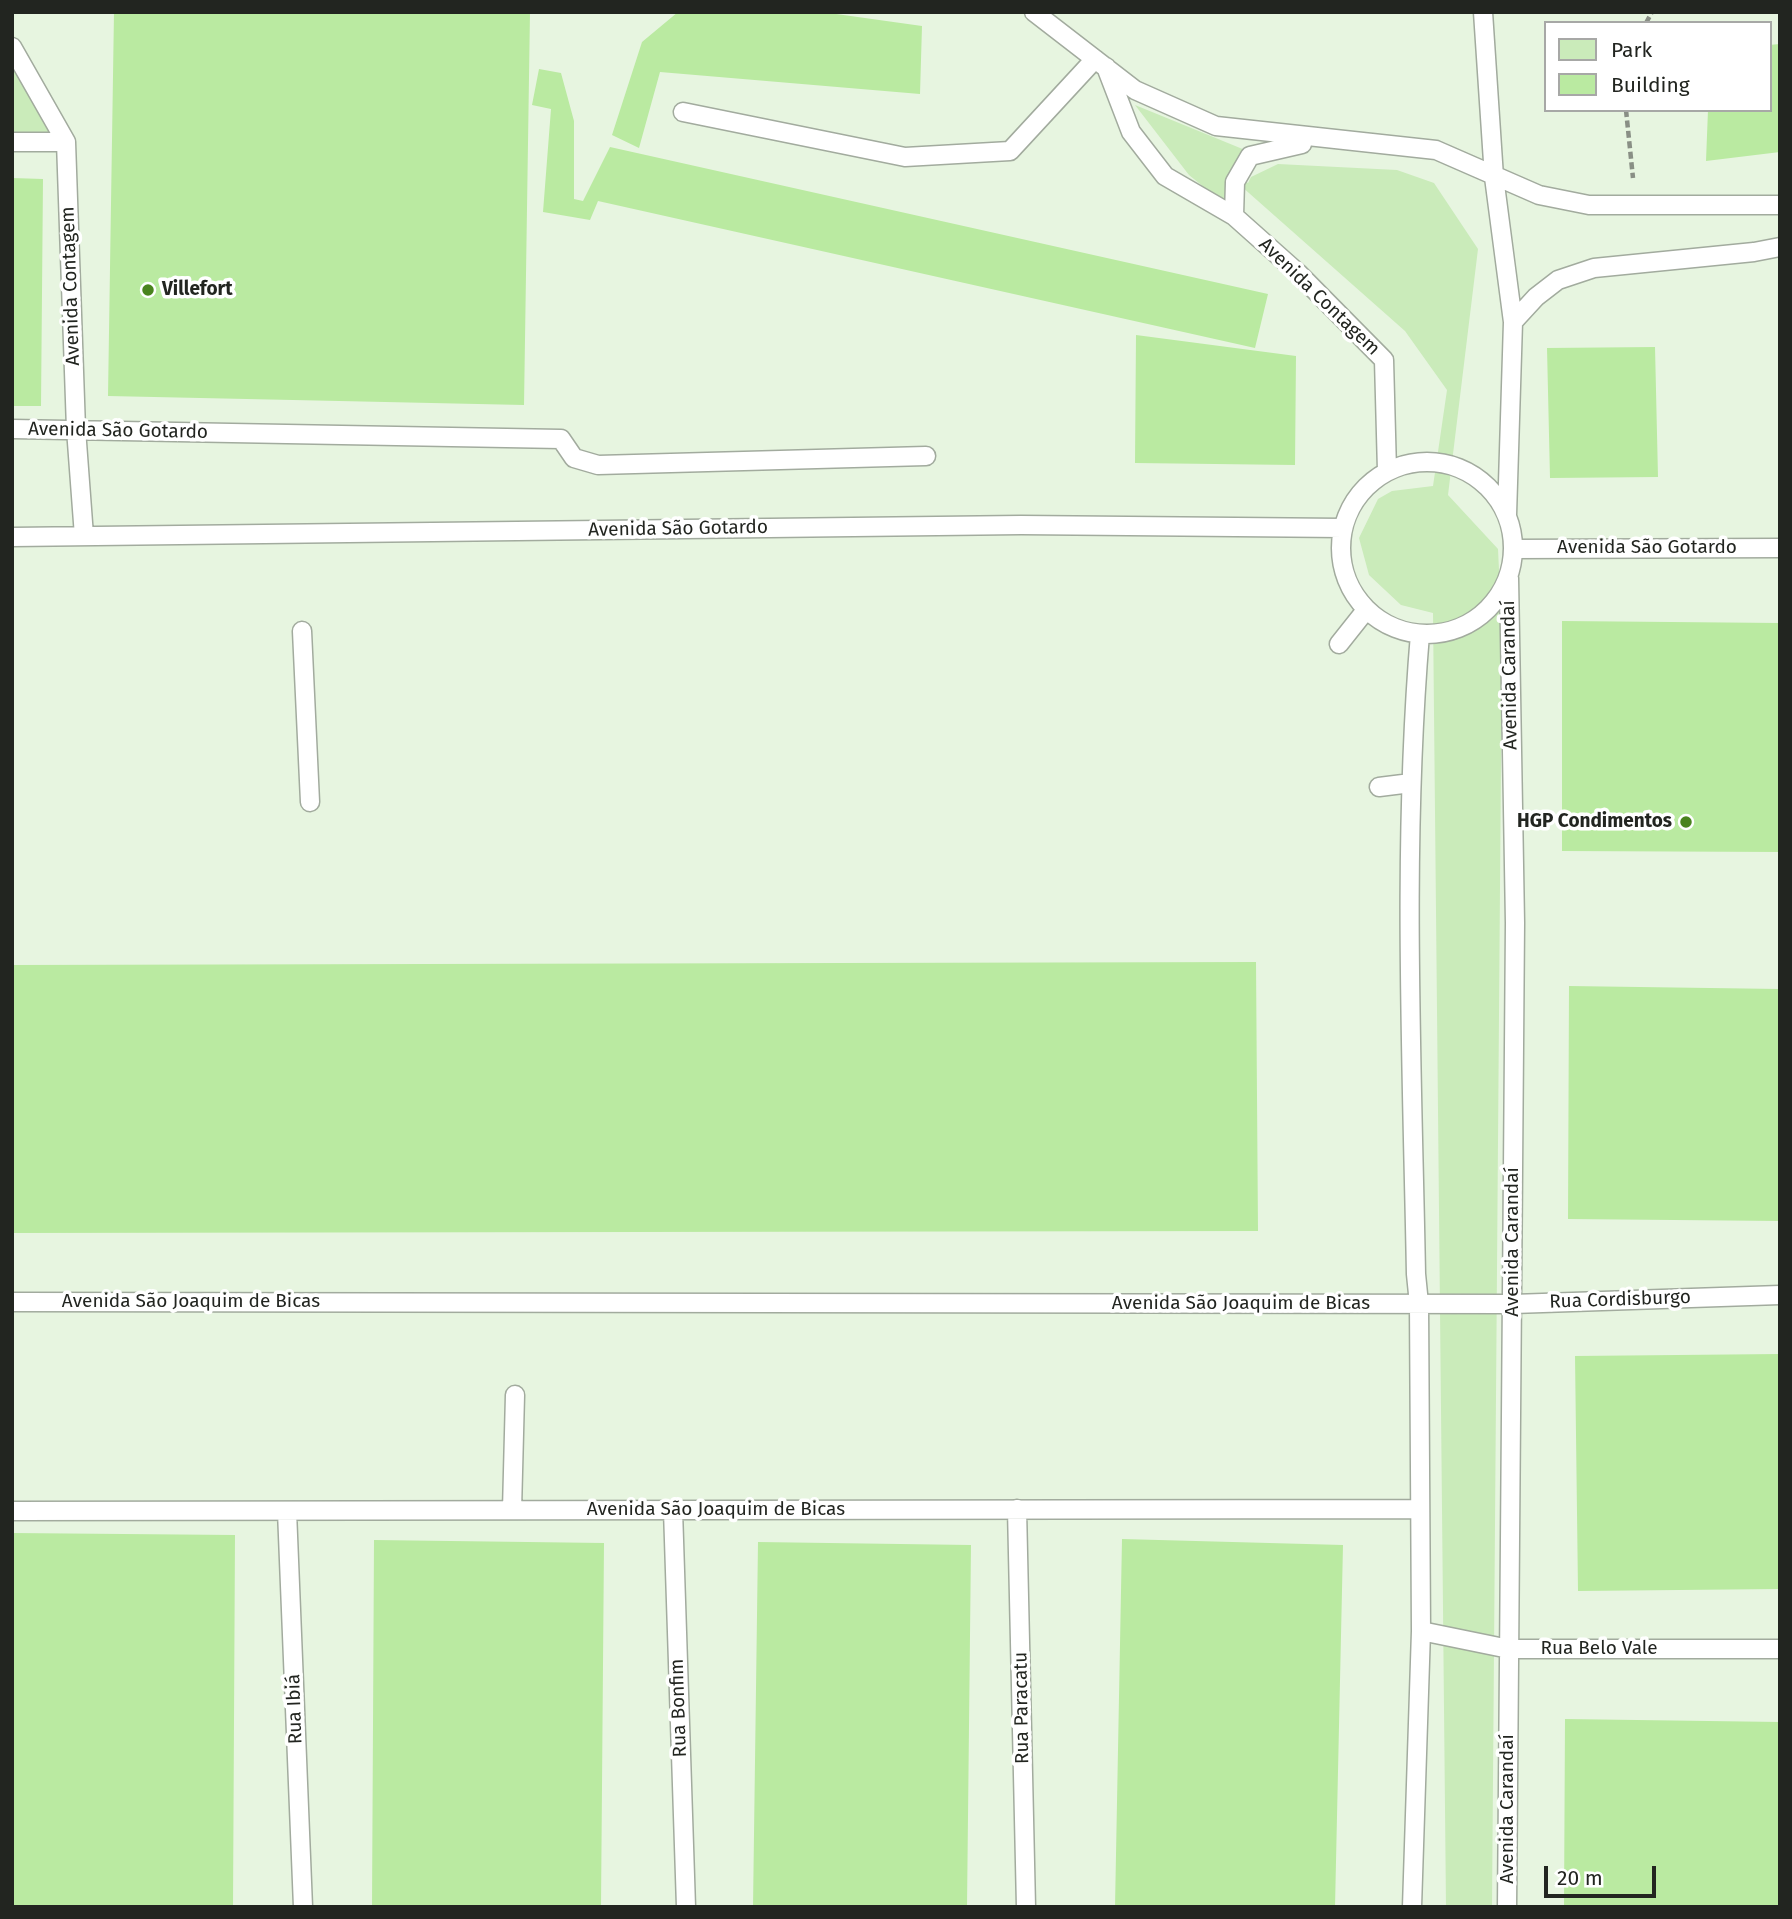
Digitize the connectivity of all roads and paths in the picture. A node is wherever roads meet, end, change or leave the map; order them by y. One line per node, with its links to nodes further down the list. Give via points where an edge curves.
1 (1034, 12): 4 (lane)
2 (1483, 12): 10 (lane)
3 (12, 47): 9 (lane, Avenida Contagem)
4 (1101, 63): 5 (lane, via 1010,151 905,157); 7 (lane, via 1135,90 1216,126); 13 (lane, Avenida Contagem, via 1131,132 1165,176)
5 (683, 112)
6 (1626, 112): 12 (path)
7 (1330, 141): 10 (lane, via 1436,150); 13 (lane, via 1250,156 1235,182)
8 (12, 142): 9 (lane)
9 (66, 142): 17 (lane, Avenida Contagem)
10 (1494, 177): 12 (lane, via 1539,195 1589,205); 15 (lane)
11 (1780, 205): 12 (lane)
12 (1636, 206)
13 (1234, 216): 19 (lane, Avenida Contagem, via 1384,360)
14 (1780, 247): 15 (lane, via 1594,268 1558,280)
15 (1513, 322): 20 (lane)
16 (12, 429): 17 (lane, Avenida São Gotardo)
17 (76, 429): 18 (lane, Avenida São Gotardo, via 561,439 574,458 598,465); 22 (lane, Avenida Contagem)
18 (926, 456)
19 (1387, 471): 20 (lane, via 1410,464 1457,467 1496,496); 21 (lane, via 1352,505)
20 (1507, 517): 25 (lane)
21 (1343, 528): 22 (lane, Avenida São Gotardo, via 1007,525); 27 (lane, via 1341,557 1349,586)
22 (84, 536): 23 (lane, Avenida São Gotardo)
23 (12, 537)
24 (1780, 548): 25 (lane, Avenida São Gotardo)
25 (1513, 549): 26 (lane)
26 (1509, 578): 29 (lane, via 1495,603 1474,621 1448,633); 37 (lane, Avenida Carandaí)
27 (1366, 610): 29 (lane, via 1391,627); 30 (lane)
28 (302, 631): 33 (lane)
29 (1420, 634): 31 (lane)
30 (1339, 644)
31 (1412, 783): 32 (lane); 36 (lane, via 1410,923)
32 (1379, 787)
33 (310, 802)
34 (1780, 1295): 37 (lane, Rua Cordisburgo)
35 (12, 1302): 36 (lane, Avenida São Joaquim de Bicas)
36 (1419, 1304): 37 (lane, Rua Cordisburgo); 40 (lane)
37 (1513, 1304): 46 (lane, Avenida Carandaí)
38 (515, 1395): 41 (lane)
39 (1017, 1509): 40 (lane, Avenida São Joaquim de Bicas); 42 (lane, Avenida São Joaquim de Bicas); 50 (lane, Rua Paracatu)
40 (1419, 1509): 45 (lane)
41 (512, 1510): 42 (lane, Avenida São Joaquim de Bicas); 44 (lane, Avenida São Joaquim de Bicas)
42 (673, 1510): 49 (lane, Rua Bonfim)
43 (12, 1511): 44 (lane, Avenida São Joaquim de Bicas)
44 (287, 1511): 48 (lane, Rua Ibiá)
45 (1421, 1631): 46 (lane, Rua Belo Vale); 51 (lane)
46 (1508, 1649): 47 (lane, Rua Belo Vale); 52 (lane, Avenida Carandaí)
47 (1780, 1649)
48 (303, 1907)
49 (686, 1907)
50 (1026, 1907)
51 (1412, 1907)
52 (1507, 1907)

